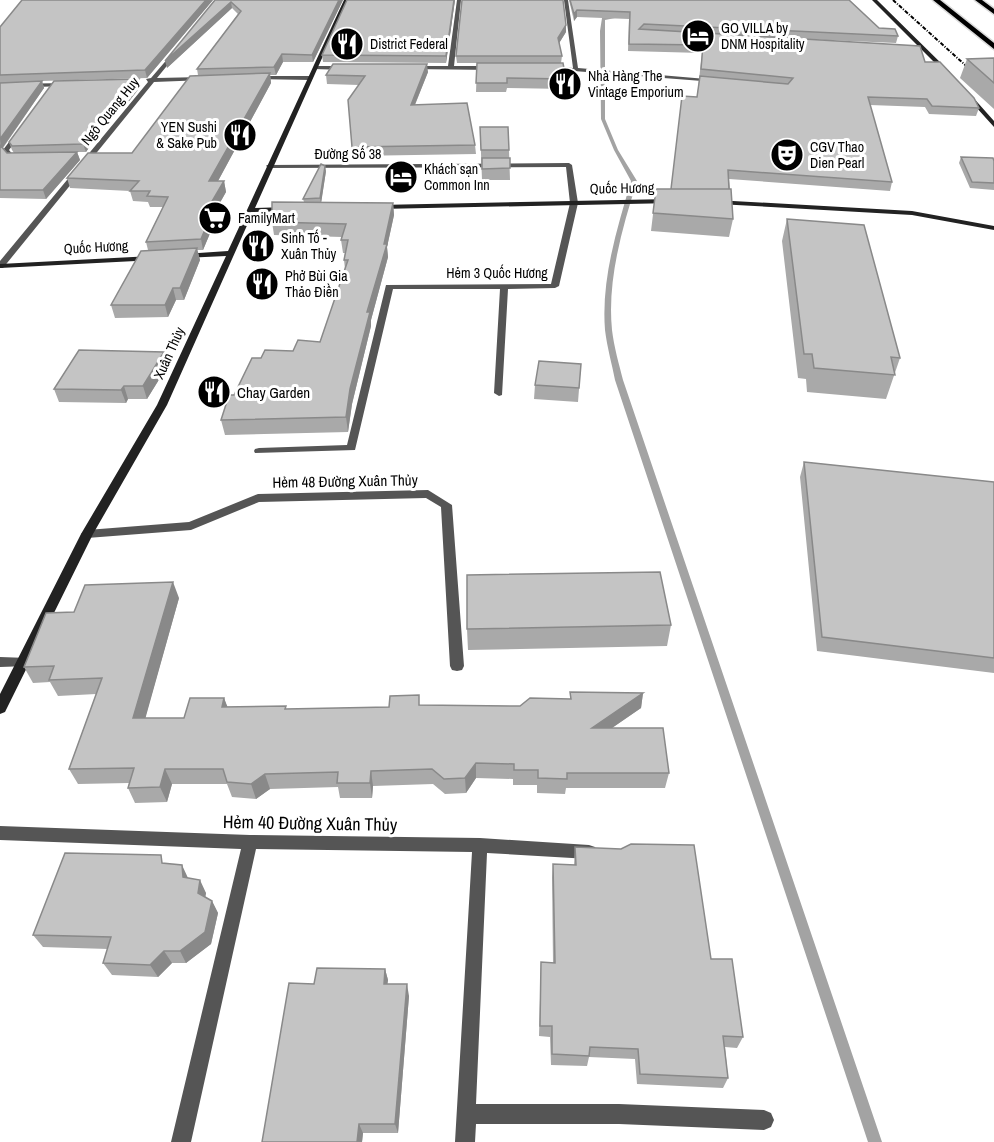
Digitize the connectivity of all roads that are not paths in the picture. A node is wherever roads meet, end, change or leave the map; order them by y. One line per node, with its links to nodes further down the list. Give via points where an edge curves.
1 (346, 0): 12 (street, Xuân Thủy)
2 (459, 0): 15 (street)
3 (566, 0): 18 (street)
4 (874, 0): 11 (street)
5 (936, 0): 9 (highway)
6 (978, 0): 7 (highway)
7 (994, 12)
8 (183, 42): 22 (street, Ngô Quang Huy)
9 (994, 46)
10 (914, 48): 11 (street)
11 (925, 49): 23 (street)
12 (315, 68): 13 (street); 20 (street, Xuân Thủy)
13 (358, 68)
14 (404, 68): 15 (street)
15 (451, 68): 16 (street)
16 (496, 68)
17 (542, 68): 18 (street)
18 (576, 68): 25 (street)
19 (251, 78): 20 (street)
20 (310, 78): 36 (street, Xuân Thủy)
21 (206, 79): 22 (street)
22 (151, 80): 24 (street); 34 (street, Ngô Quang Huy)
23 (954, 80)
24 (140, 81)
25 (720, 81)
26 (76, 83): 27 (street)
27 (54, 84): 28 (street); 30 (street)
28 (0, 86)
29 (962, 88): 32 (street)
30 (47, 94)
31 (27, 122): 35 (street, via 6,150 12,158)
32 (994, 125)
33 (78, 156): 34 (street)
34 (89, 156): 47 (street, Ngô Quang Huy)
35 (34, 157)
36 (269, 166): 39 (street, Đường Số 38, via 569,165); 42 (street, Xuân Thủy)
37 (677, 201): 39 (street, Quốc Hương)
38 (711, 202): 43 (street, via 912,213)
39 (574, 203): 40 (street, Quốc Hương); 48 (street, Hẻm 3 Quốc Hương, via 555,286)
40 (365, 207)
41 (296, 209): 42 (street)
42 (249, 210): 44 (street, Xuân Thủy)
43 (994, 228)
44 (229, 253): 45 (street); 51 (street, Xuân Thủy, via 162,405)
45 (174, 256)
46 (163, 257): 47 (street, Quốc Hương)
47 (0, 266)
48 (504, 286): 49 (street); 50 (street, Hẻm 3 Quốc Hương, via 389,286 351,448)
49 (499, 393)
50 (259, 451)
51 (87, 534): 53 (street, Xuân Thủy); 54 (street, Hẻm 48 Đường Xuân Thủy, via 191,526 258,498 428,494 446,505)
52 (0, 662): 53 (street)
53 (23, 662): 55 (street, Xuân Thủy)
54 (457, 666)
55 (0, 708)
56 (0, 833): 57 (street, Hẻm 40 Đường Xuân Thủy)
57 (250, 842): 58 (street, Hẻm 40 Đường Xuân Thủy); 62 (street)
58 (480, 845): 59 (street, Hẻm 40 Đường Xuân Thủy); 60 (street)
59 (604, 852)
60 (466, 1113): 61 (street); 63 (street)
61 (764, 1120)
62 (181, 1142)
63 (465, 1142)

